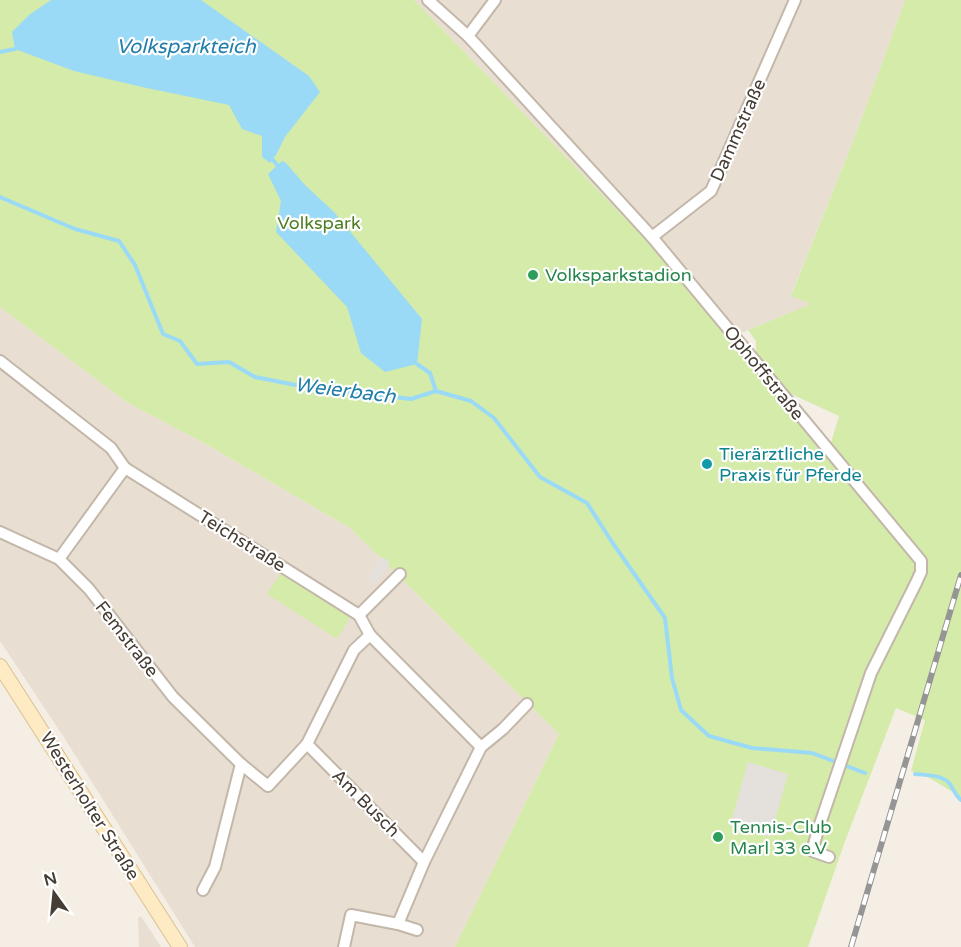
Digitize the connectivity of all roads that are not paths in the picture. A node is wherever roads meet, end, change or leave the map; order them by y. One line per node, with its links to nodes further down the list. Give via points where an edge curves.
1 (428, 0): 4 (street, Ophoffstraße)
2 (495, 0): 4 (street)
3 (795, 0): 5 (street, Dammstraße, via 711,191)
4 (468, 36): 5 (street, Ophoffstraße)
5 (652, 237): 18 (street, Ophoffstraße, via 921,561 921,572 871,673 818,830 812,851)
6 (0, 361): 7 (street, Teichstraße, via 111,448)
7 (125, 468): 9 (street); 11 (street, Teichstraße)
8 (0, 532): 9 (street, Femstraße)
9 (59, 559): 17 (street, Femstraße, via 89,589 173,698)
10 (400, 574): 11 (street)
11 (360, 615): 12 (street)
12 (370, 635): 15 (street, via 354,650); 16 (street)
13 (0, 666): 23 (main road, Westerholter Straße)
14 (527, 704): 16 (street)
15 (307, 744): 17 (street, Femstraße, via 268,786); 19 (street, Am Busch)
16 (481, 747): 19 (street)
17 (241, 765): 20 (street, via 215,867)
18 (829, 857)
19 (424, 862): 21 (street)
20 (203, 890)
21 (398, 924): 22 (street); 24 (street, via 351,915)
22 (417, 930)
23 (180, 947)
24 (344, 947)

